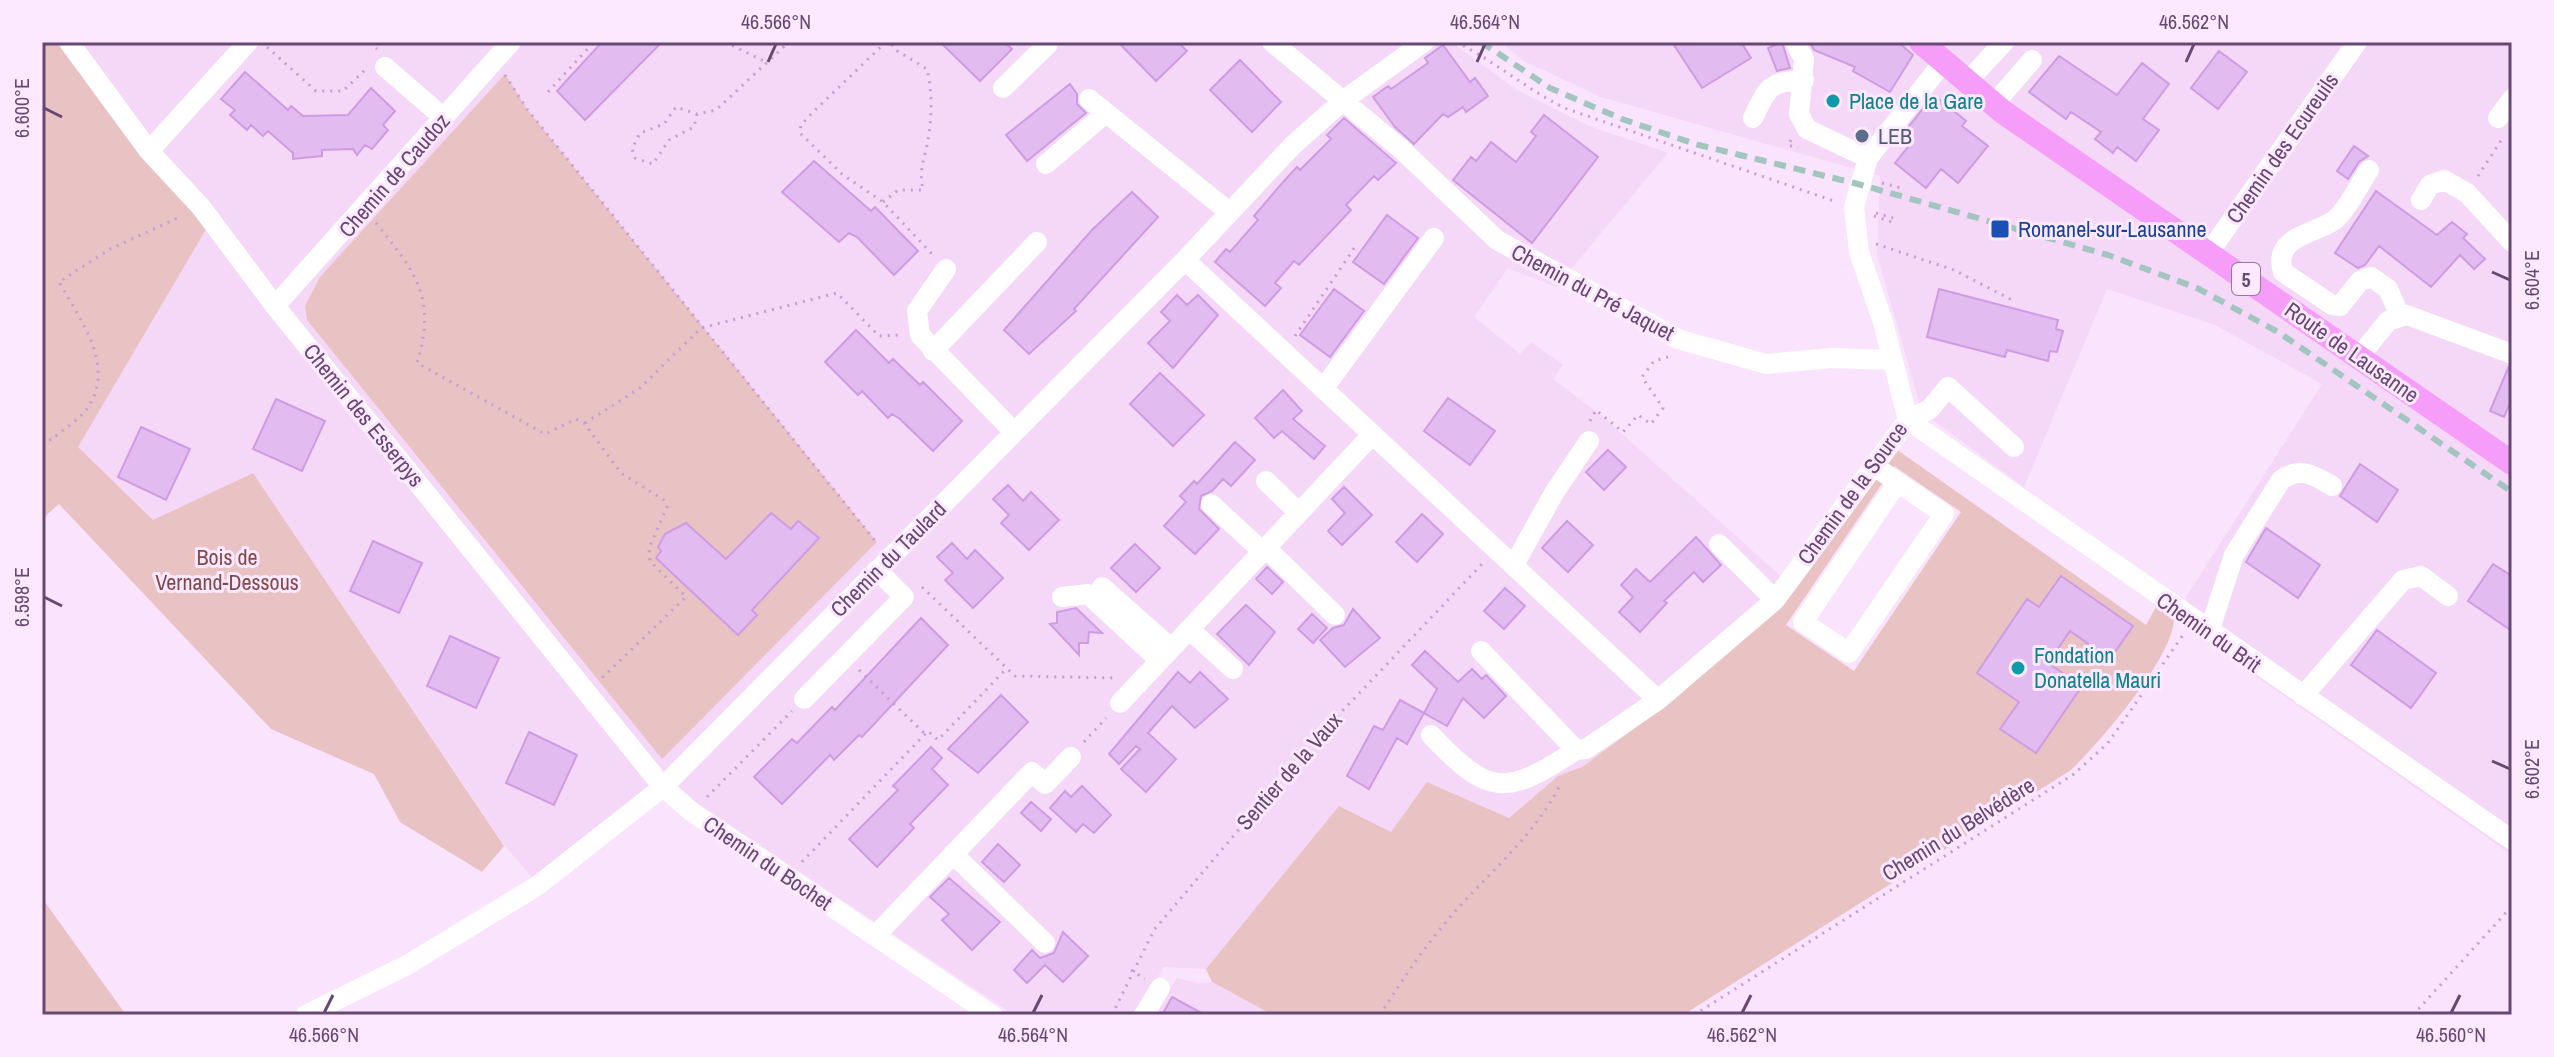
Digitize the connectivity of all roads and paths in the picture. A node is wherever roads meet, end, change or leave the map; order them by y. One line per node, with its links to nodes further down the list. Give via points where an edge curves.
1 (69, 42): 35 (street, Chemin des Esserpys)
2 (248, 42): 35 (street)
3 (262, 42): 20 (path, via 316,91 343,91 363,69)
4 (511, 42): 32 (street, Chemin de Caudoz)
5 (594, 42): 25 (path)
6 (725, 42): 19 (path)
7 (789, 42): 19 (path)
8 (889, 42): 41 (path, via 927,69 930,133 919,170 923,190 898,190); 41 (path, via 812,113 800,133 842,174)
9 (1046, 42): 24 (street)
10 (1272, 42): 28 (street, Chemin du Pré Jaquet)
11 (1424, 42): 28 (street, Chemin du Taulard)
12 (1456, 42): 42 (path, via 1567,109)
13 (1795, 42): 22 (street, via 1804,59)
14 (1921, 42): 18 (main road, Route de Lausanne / 5)
15 (2004, 42): 23 (street)
16 (2357, 42): 52 (street, Chemin des Ecureuils)
17 (2032, 60): 29 (street)
18 (1944, 61): 23 (main road, Route de Lausanne / 5); 36 (street)
19 (766, 62): 31 (path, via 716,110)
20 (385, 67): 32 (street)
21 (500, 69): 58 (path)
22 (1804, 80): 33 (street, via 1778,81 1768,88); 36 (street, via 1799,114 1807,129)
23 (1968, 81): 29 (main road, Route de Lausanne / 5)
24 (1003, 88)
25 (548, 92)
26 (1089, 99): 30 (street)
27 (2512, 99): 34 (street)
28 (1344, 100): 45 (street, Chemin du Taulard); 64 (street, Chemin du Pré Jaquet, via 1497,240 1678,339 1766,364)
29 (1994, 104): 52 (main road, Route de Lausanne / 5)
30 (1106, 113): 37 (street); 45 (street)
31 (697, 114): 31 (path, via 676,107 664,124 640,133 632,149 635,158 653,164 669,140 694,127)
32 (444, 118): 44 (street, Chemin de Caudoz)
33 (1753, 118)
34 (2498, 118): 39 (path, via 2508,129)
35 (149, 151): 43 (street, Chemin des Esserpys)
36 (1868, 158): 42 (street)
37 (1046, 164)
38 (2369, 170): 57 (street, via 2336,218 2294,238 2280,263 2283,272 2332,305 2340,306 2360,281 2371,277 2388,289)
39 (2467, 193): 40 (street, via 2444,180 2430,185); 50 (street)
40 (2421, 200)
41 (883, 202): 54 (path)
42 (1858, 205): 46 (path); 48 (street, Chemin de la Source)
43 (201, 207): 56 (street, Chemin des Esserpys); 70 (path, via 110,249 59,282 89,335 101,376 88,408 51,440)
44 (364, 208): 56 (street, Chemin de Caudoz); 67 (path, via 409,264 421,294 427,331 417,363 545,434 576,419)
45 (1229, 212): 53 (street, Chemin du Taulard)
46 (1892, 222)
47 (1434, 238): 65 (street)
48 (1857, 239): 55 (path, via 1954,270); 64 (street, Chemin de la Source)
49 (1037, 242): 60 (street)
50 (2512, 242)
51 (1357, 244): 61 (path)
52 (2208, 254): 63 (main road, Route de Lausanne / 5)
53 (1185, 260): 61 (street); 68 (street, Chemin du Taulard)
54 (946, 269): 59 (street, via 917,311)
55 (2016, 302)
56 (275, 306): 109 (street, Chemin des Esserpys)
57 (2400, 316): 62 (street, via 2417,317); 63 (street, via 2381,326)
58 (701, 328): 59 (path, via 837,293 879,336); 67 (path, via 640,388); 81 (path)
59 (920, 335): 60 (street)
60 (933, 351): 68 (street)
61 (1284, 352): 65 (street)
62 (2512, 354)
63 (2359, 357): 73 (main road, Route de Lausanne / 5)
64 (1893, 360): 66 (street, Chemin de la Source)
65 (1323, 389): 69 (street)
66 (1908, 420): 72 (street, via 1930,409 1948,387); 74 (street, Chemin de la Source); 92 (street, Chemin du Brit)
67 (584, 423): 100 (path, via 621,473 664,500 667,507 649,548 650,561 686,597)
68 (1014, 432): 85 (street, Chemin du Taulard)
69 (1372, 435): 79 (street); 83 (street)
70 (42, 436)
71 (1589, 441): 84 (street)
72 (2014, 447)
73 (2512, 463)
74 (1874, 466): 76 (street); 90 (street, Chemin de la Source)
75 (1266, 481): 79 (street)
76 (1897, 483): 76 (street, via 1944,514 1849,653 1803,622)
77 (2332, 486): 92 (street, via 2308,472 2292,472 2281,480 2234,555)
78 (1211, 504): 82 (street)
79 (1298, 512): 82 (street)
80 (1719, 544): 90 (street)
81 (879, 545)
82 (1263, 549): 91 (street); 93 (street)
83 (1496, 549): 84 (street); 120 (path, Sentier de la Vaux, via 1311,744 1162,919)
84 (1514, 565): 103 (street)
85 (877, 570): 96 (street, via 904,597); 109 (street, Chemin du Taulard)
86 (920, 585): 97 (path)
87 (1102, 587): 95 (street)
88 (2448, 596): 101 (street, via 2421,576 2403,580)
89 (1062, 597): 95 (street, via 1088,594)
90 (1775, 600): 103 (street, Chemin de la Source)
91 (1335, 615)
92 (2201, 627): 101 (street, Chemin du Brit); 123 (path, Chemin du Belvédère, via 2108,743 2074,774)
93 (1189, 629): 95 (street); 98 (street)
94 (1481, 651): 107 (street)
95 (1165, 654): 99 (street)
96 (845, 657): 102 (street); 105 (path)
97 (1007, 668): 99 (path, via 1015,676); 105 (path, via 938,740)
98 (1233, 669)
99 (1142, 678): 104 (street)
100 (595, 684)
101 (2303, 696): 111 (street, Chemin du Brit)
102 (804, 699): 110 (path)
103 (1658, 700): 107 (street, Chemin de la Source, via 1586,749)
104 (1120, 703): 108 (path)
105 (925, 734): 113 (path)
106 (1431, 735): 107 (street, Chemin de la Source, via 1460,765 1500,786 1519,783)
107 (1576, 750): 122 (path, via 1543,817 1443,926)
108 (1071, 757): 112 (street, via 1045,784 1032,772)
109 (663, 787): 115 (street, Chemin du Bochet); 118 (street, Chemin du Taulard, via 537,886 407,965)
110 (699, 805)
111 (2512, 840)
112 (953, 854): 115 (street); 116 (street)
113 (794, 871)
114 (2512, 906): 124 (path)
115 (875, 936): 119 (street, Chemin du Bochet)
116 (1045, 943)
117 (1160, 988): 121 (street)
118 (306, 1015)
119 (992, 1015)
120 (1112, 1015)
121 (1144, 1015)
122 (1380, 1015)
123 (1694, 1015)
124 (2413, 1015)

